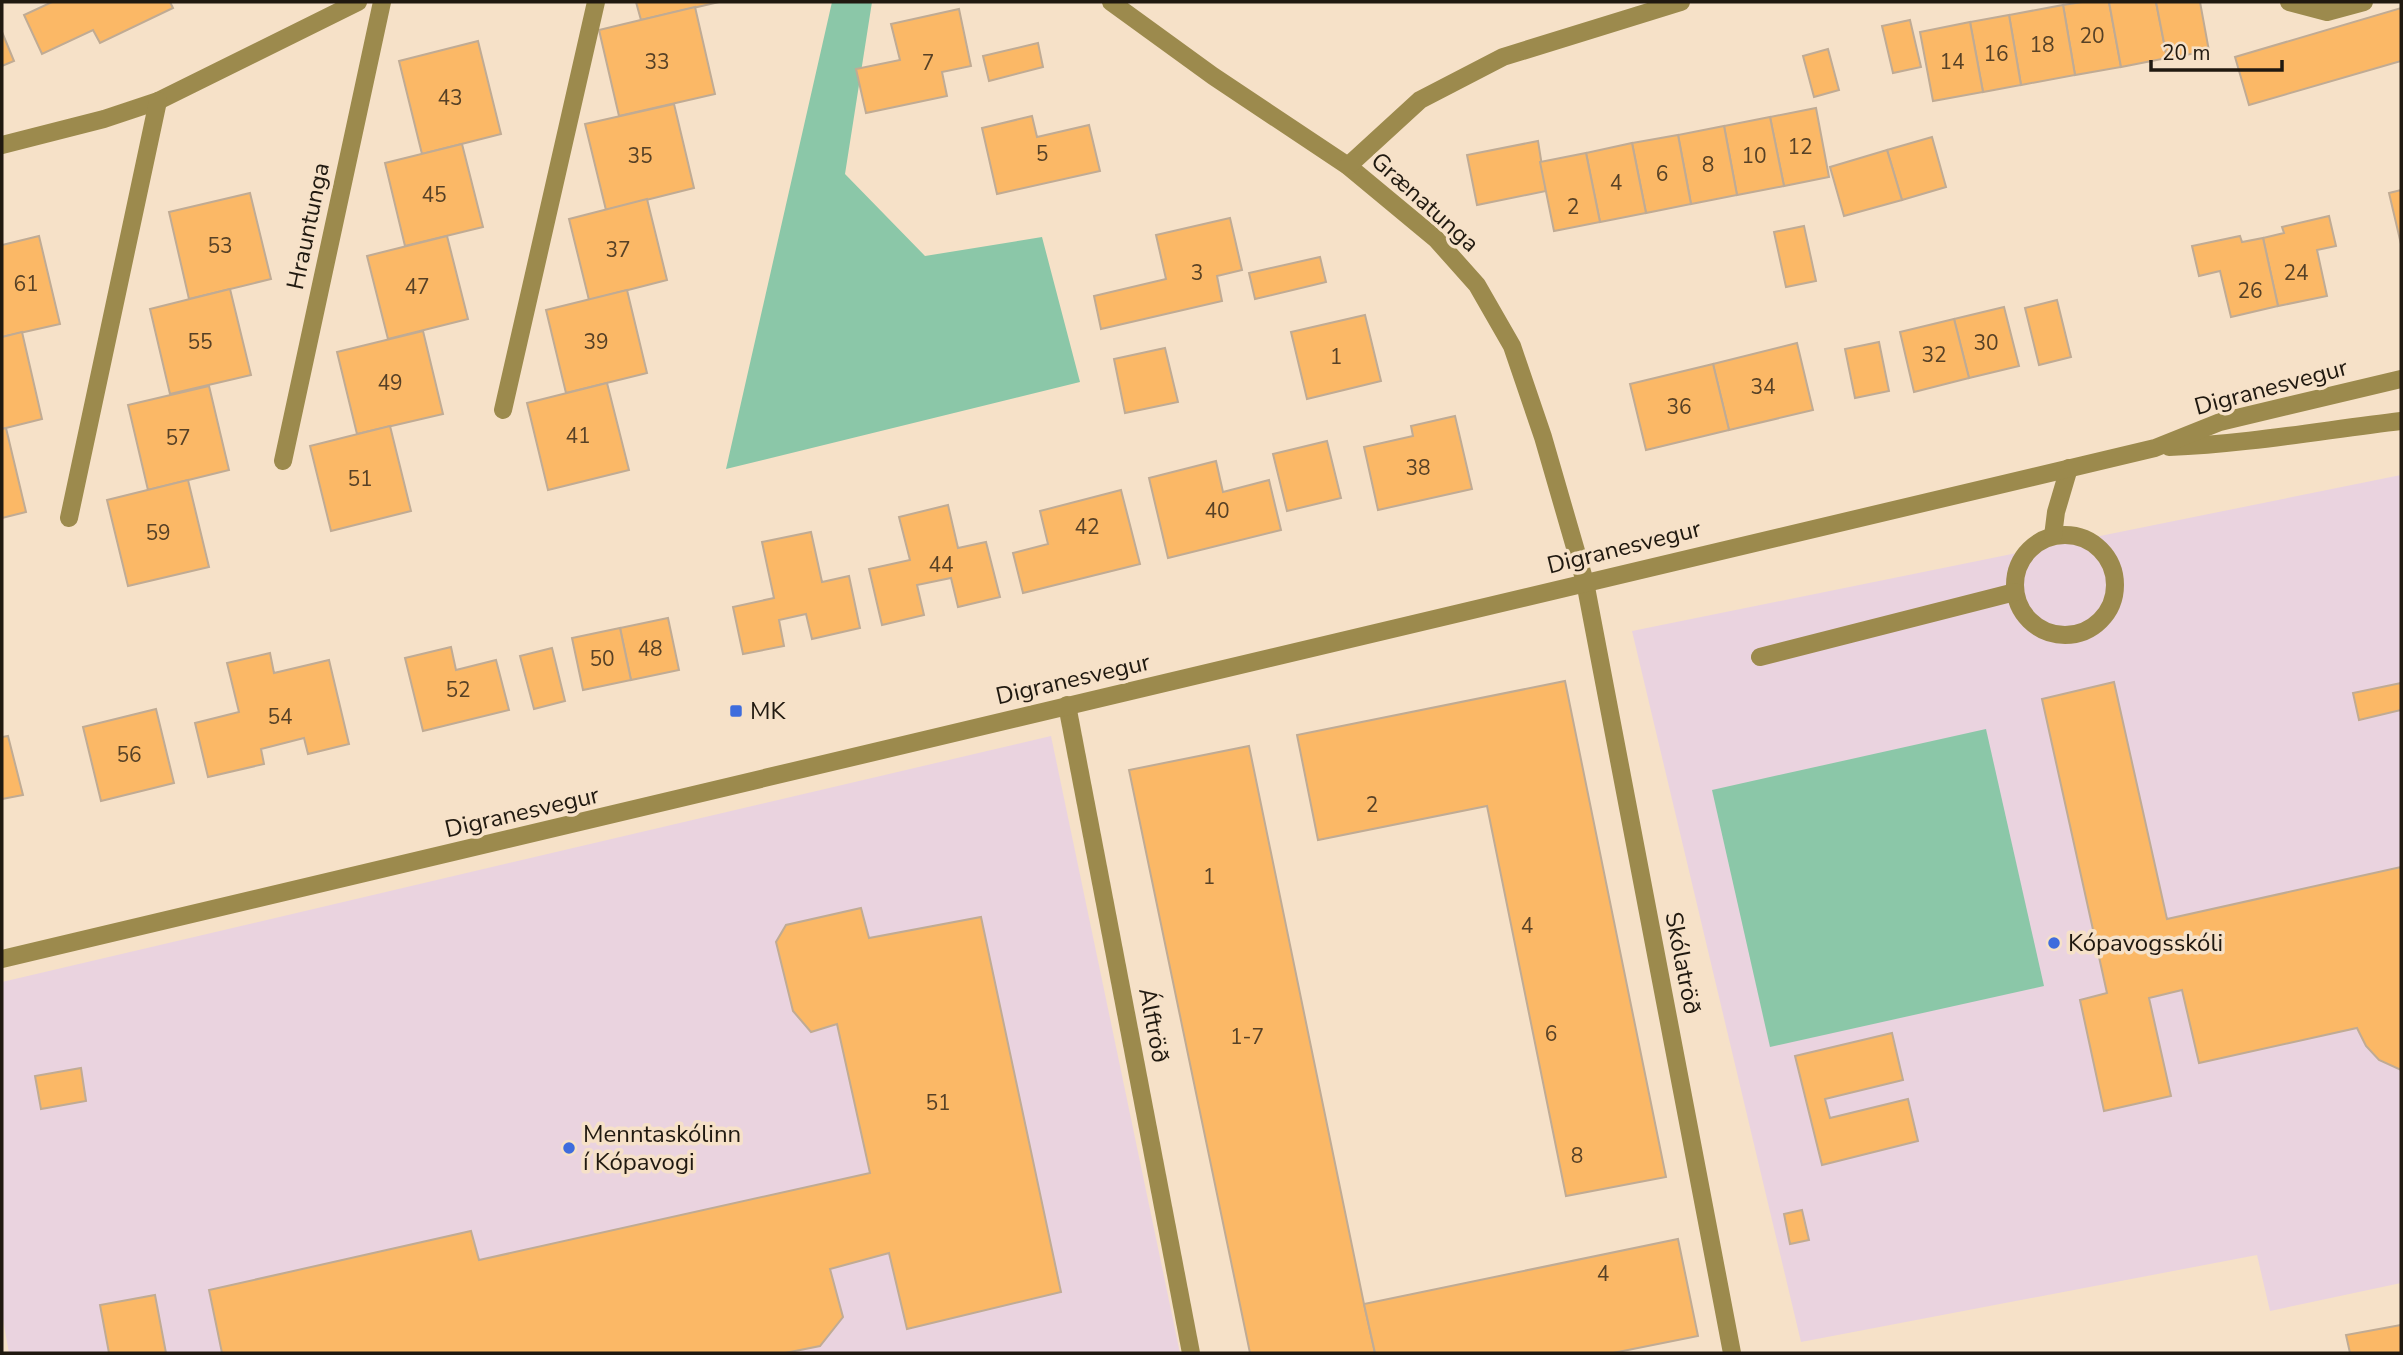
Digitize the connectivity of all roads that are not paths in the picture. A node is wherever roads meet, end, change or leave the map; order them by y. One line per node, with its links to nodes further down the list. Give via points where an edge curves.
1 (358, 2): 8 (street)
2 (382, 2): 15 (street, Hrauntunga)
3 (596, 2): 12 (street)
4 (1111, 2): 10 (street, Grænatunga)
5 (1681, 2): 10 (street, via 1503,57 1420,100)
6 (2288, 2): 7 (street, via 2327,12)
7 (2364, 2)
8 (158, 101): 9 (street); 17 (street)
9 (2, 145)
10 (1348, 166): 19 (street, Grænatunga, via 1436,239 1483,295 1512,346 1544,437)
11 (2401, 379): 14 (street, Digranesvegur, via 2220,422)
12 (503, 410)
13 (2401, 421): 14 (street, Digranesvegur, via 2230,445)
14 (2155, 447): 16 (street, Digranesvegur)
15 (283, 461)
16 (2069, 468): 18 (street); 19 (street, Digranesvegur)
17 (69, 518)
18 (2053, 536): 20 (street, via 2028,551 2020,563); 20 (street, via 2087,539 2111,564 2114,598 2107,613 2080,633 2063,636 2031,622)
19 (1585, 582): 22 (street, Digranesvegur); 25 (street, Skólatröð)
20 (2015, 592): 21 (street)
21 (1760, 657)
22 (1067, 705): 23 (street, Digranesvegur); 24 (street, Álftröð)
23 (2, 959)
24 (1191, 1353)
25 (1732, 1353)

